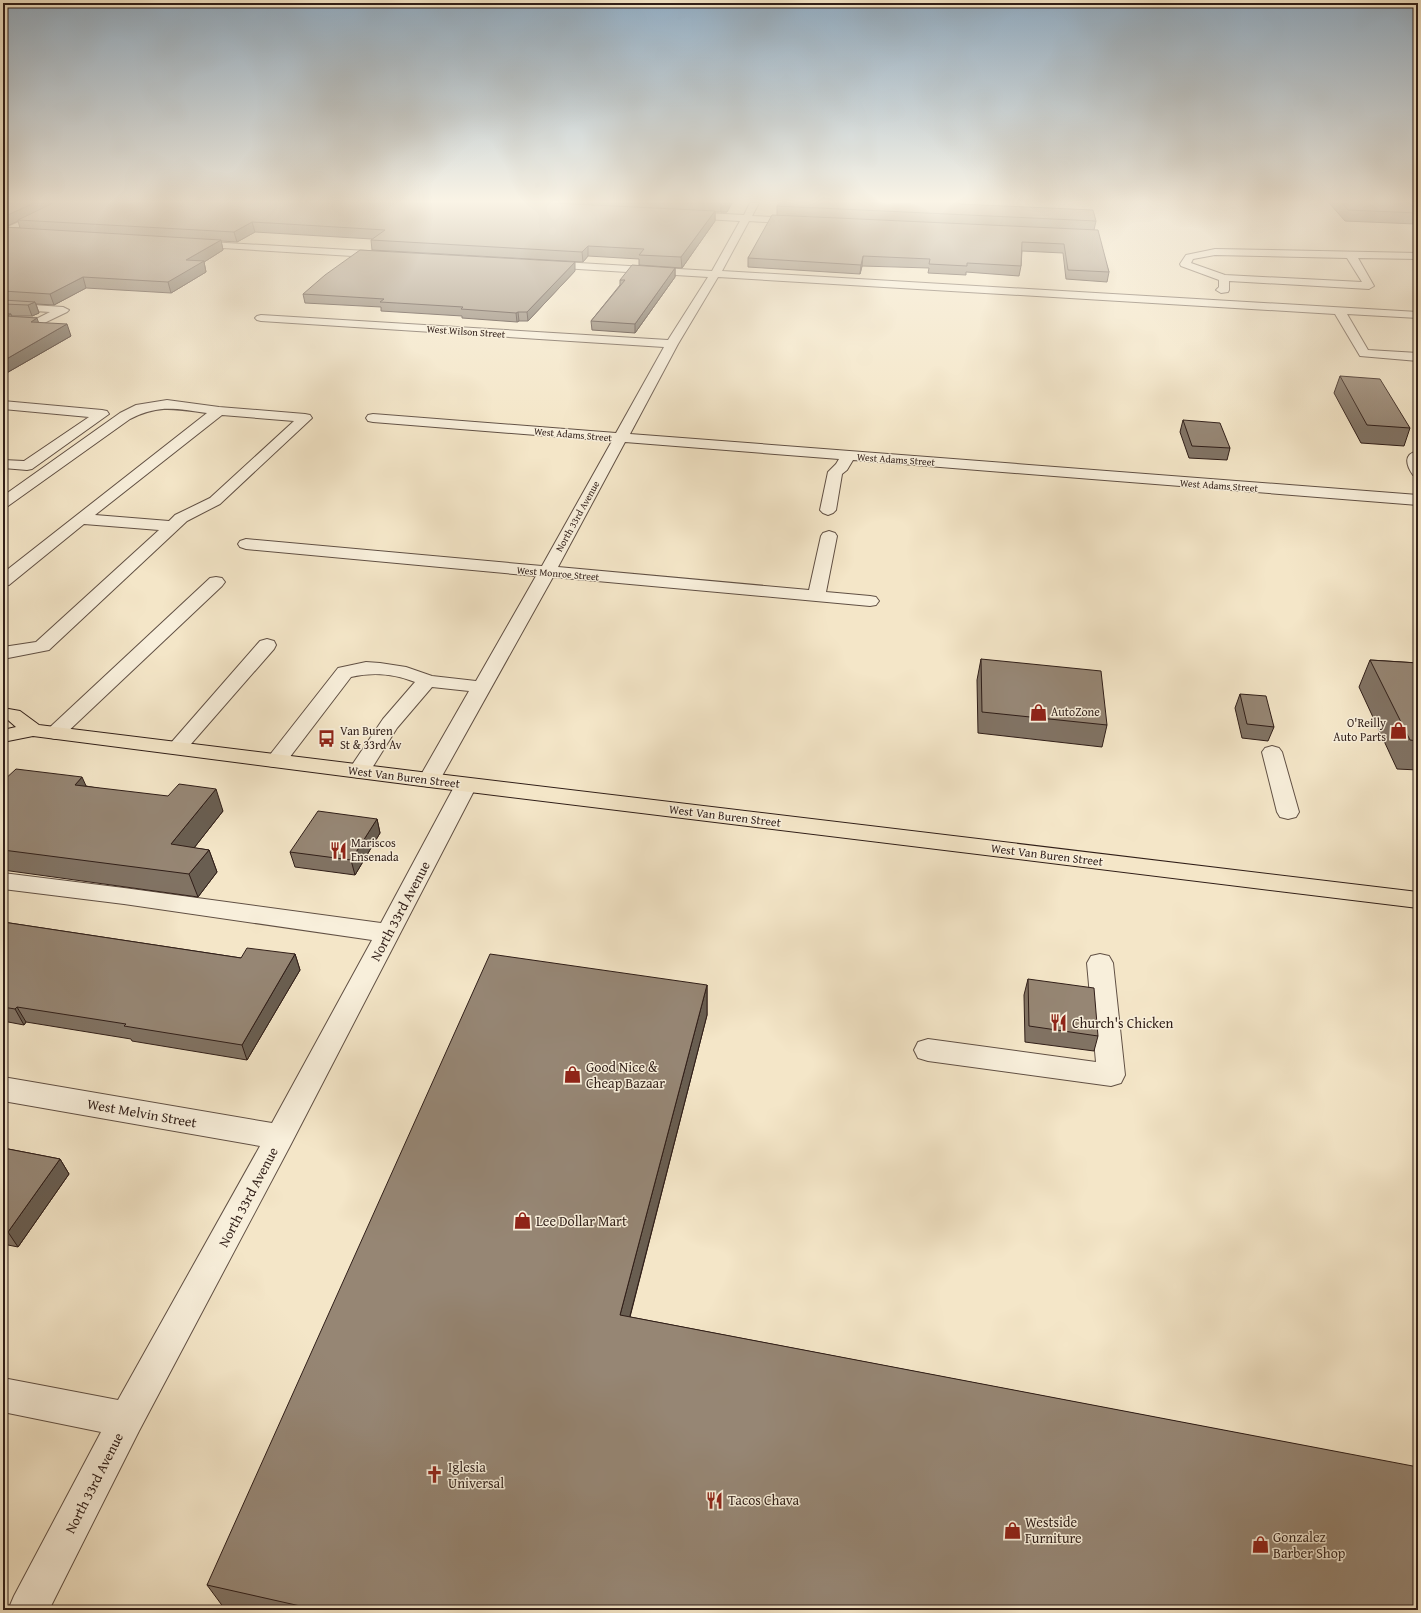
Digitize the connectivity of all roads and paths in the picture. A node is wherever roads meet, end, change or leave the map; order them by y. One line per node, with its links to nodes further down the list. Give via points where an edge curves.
1 (712, 278): 14 (street, North 33rd Avenue)
2 (788, 278): 6 (street)
3 (1224, 278): 6 (street, via 1224,290 1208,293)
4 (1229, 278): 5 (street, via 1369,286)
5 (1365, 278)
6 (1208, 303): 8 (street)
7 (3, 306): 11 (street, via 63,310 40,322)
8 (1338, 310): 9 (street); 12 (street)
9 (1418, 315)
10 (261, 318): 14 (street, West Wilson Street)
11 (3, 320)
12 (1346, 323): 13 (street); 15 (street, via 1364,353)
13 (1360, 323)
14 (672, 344): 19 (street, North 33rd Avenue)
15 (1418, 357)
16 (3, 405): 22 (street, via 102,414 27,466)
17 (219, 411): 25 (street, via 167,404 141,408 125,416); 27 (street); 28 (street, via 305,418 215,501 181,518)
18 (373, 418): 19 (street, West Adams Street)
19 (621, 438): 21 (street, West Adams Street); 31 (street, North 33rd Avenue)
20 (1418, 455): 23 (street, via 1414,458)
21 (848, 456): 24 (street, West Adams Street); 26 (street, via 842,467 835,472)
22 (3, 464)
23 (1418, 472)
24 (1418, 500)
25 (3, 503)
26 (828, 510)
27 (82, 519): 28 (street); 32 (street)
28 (172, 526): 37 (street, via 42,646)
29 (829, 536): 34 (street)
30 (246, 544): 31 (street, West Monroe Street)
31 (547, 572): 34 (street, West Monroe Street); 39 (street, North 33rd Avenue)
32 (3, 581)
33 (216, 582): 42 (street)
34 (816, 597): 35 (street, West Monroe Street)
35 (870, 601)
36 (267, 645): 44 (street)
37 (3, 653)
38 (427, 681): 39 (street); 46 (street, via 420,676 366,668 345,672); 47 (street, via 407,700 388,725)
39 (482, 687): 48 (street, North 33rd Avenue)
40 (3, 714): 41 (main road, West Van Buren Street, via 13,715)
41 (33, 730): 42 (main road, West Van Buren Street); 43 (main road, West Van Buren Street)
42 (55, 733): 44 (main road, West Van Buren Street)
43 (3, 736)
44 (177, 748): 46 (main road, West Van Buren Street)
45 (1272, 752): 50 (street)
46 (276, 761): 47 (main road, West Van Buren Street)
47 (359, 771): 48 (main road, West Van Buren Street)
48 (429, 780): 49 (main road, West Van Buren Street)
49 (466, 785): 52 (main road, West Van Buren Street); 53 (street, North 33rd Avenue)
50 (1288, 812)
51 (3, 880): 53 (street)
52 (1418, 900)
53 (388, 933): 57 (street, North 33rd Avenue)
54 (1100, 963): 55 (street, via 1111,1075)
55 (928, 1050)
56 (3, 1089): 57 (street, West Melvin Street)
57 (280, 1137): 59 (street, North 33rd Avenue)
58 (3, 1395): 59 (street)
59 (127, 1419): 60 (street, North 33rd Avenue)
60 (28, 1610)

